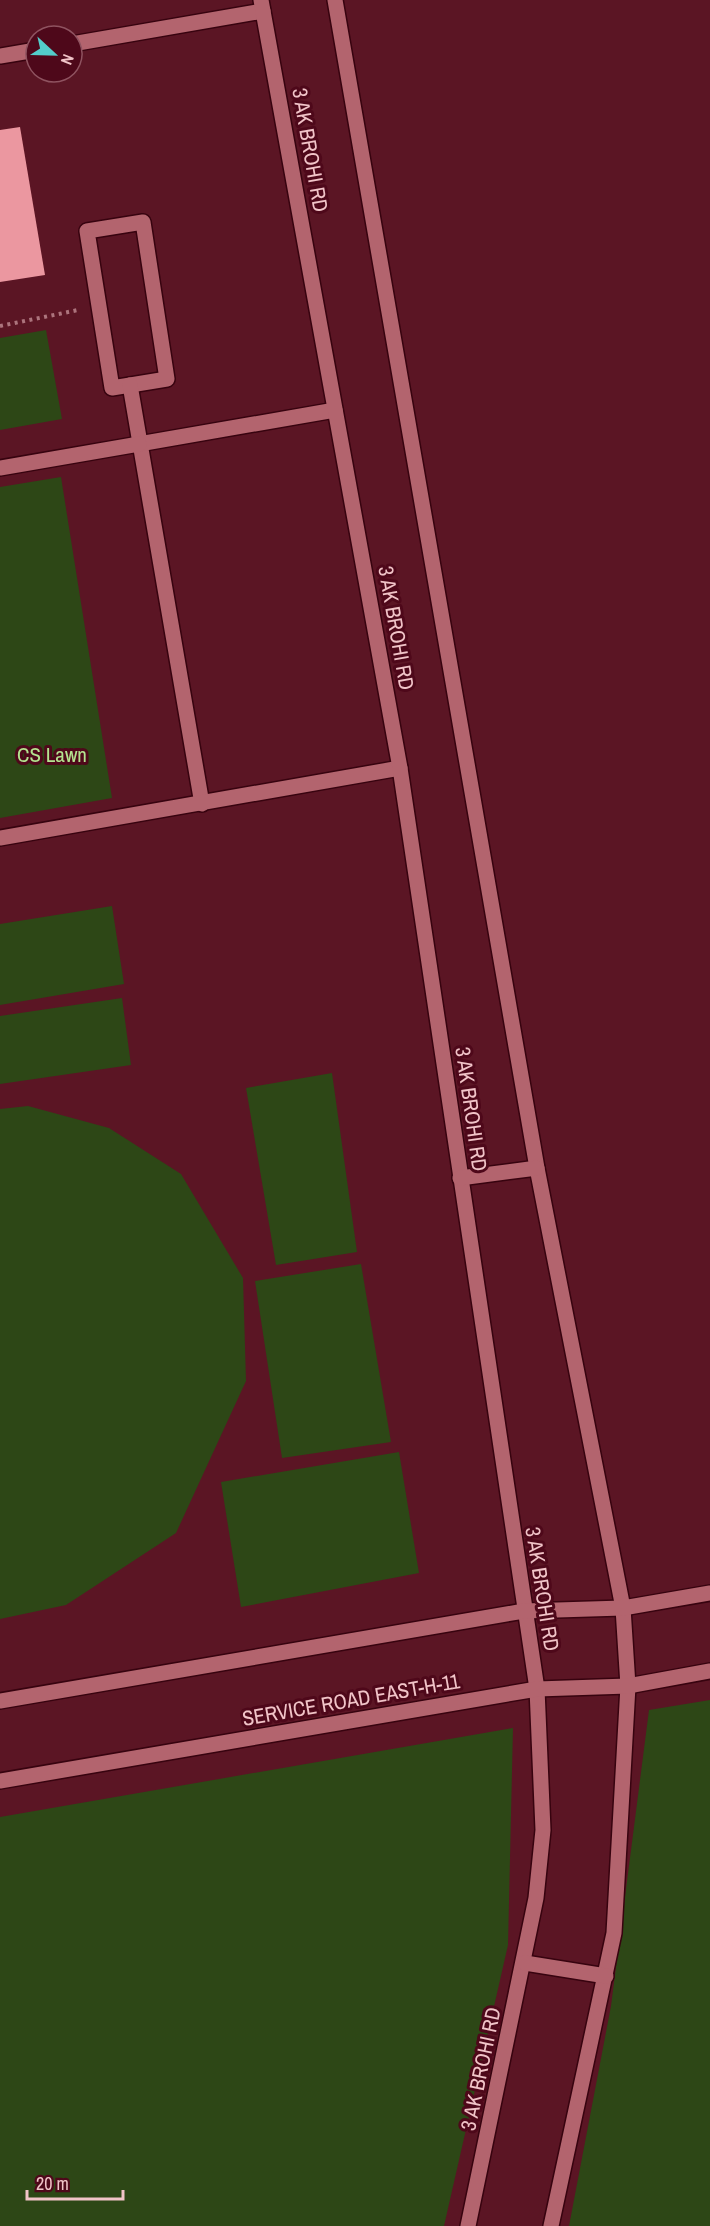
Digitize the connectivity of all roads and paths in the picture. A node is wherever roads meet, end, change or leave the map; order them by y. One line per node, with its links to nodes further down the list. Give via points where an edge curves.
1 (335, 0): 15 (street)
2 (262, 5): 3 (street); 9 (street, 3 AK BROHI RD)
3 (84, 42)
4 (24, 52): 5 (street)
5 (0, 56)
6 (99, 306): 7 (path); 8 (street, via 112,388); 8 (street, via 87,231 143,222 167,379)
7 (0, 326)
8 (130, 385): 10 (street)
9 (335, 410): 10 (street); 12 (street, 3 AK BROHI RD)
10 (139, 444): 11 (street); 13 (street)
11 (0, 468)
12 (400, 768): 13 (street); 16 (street, 3 AK BROHI RD)
13 (201, 804): 14 (street)
14 (0, 838)
15 (537, 1168): 16 (street); 18 (street)
16 (460, 1178): 19 (street, 3 AK BROHI RD)
17 (710, 1593): 18 (street)
18 (623, 1608): 19 (street); 21 (street)
19 (524, 1611): 22 (street, 3 AK BROHI RD); 23 (street)
20 (710, 1671): 21 (street, SERVICE ROAD EAST-H-11)
21 (628, 1686): 22 (street, SERVICE ROAD EAST-H-11); 26 (street, via 615,1934)
22 (537, 1689): 24 (street, SERVICE ROAD EAST-H-11); 25 (street, 3 AK BROHI RD, via 543,1830)
23 (0, 1701)
24 (0, 1781)
25 (525, 1962): 26 (street); 27 (street, 3 AK BROHI RD)
26 (606, 1976): 28 (street)
27 (468, 2226)
28 (551, 2226)

